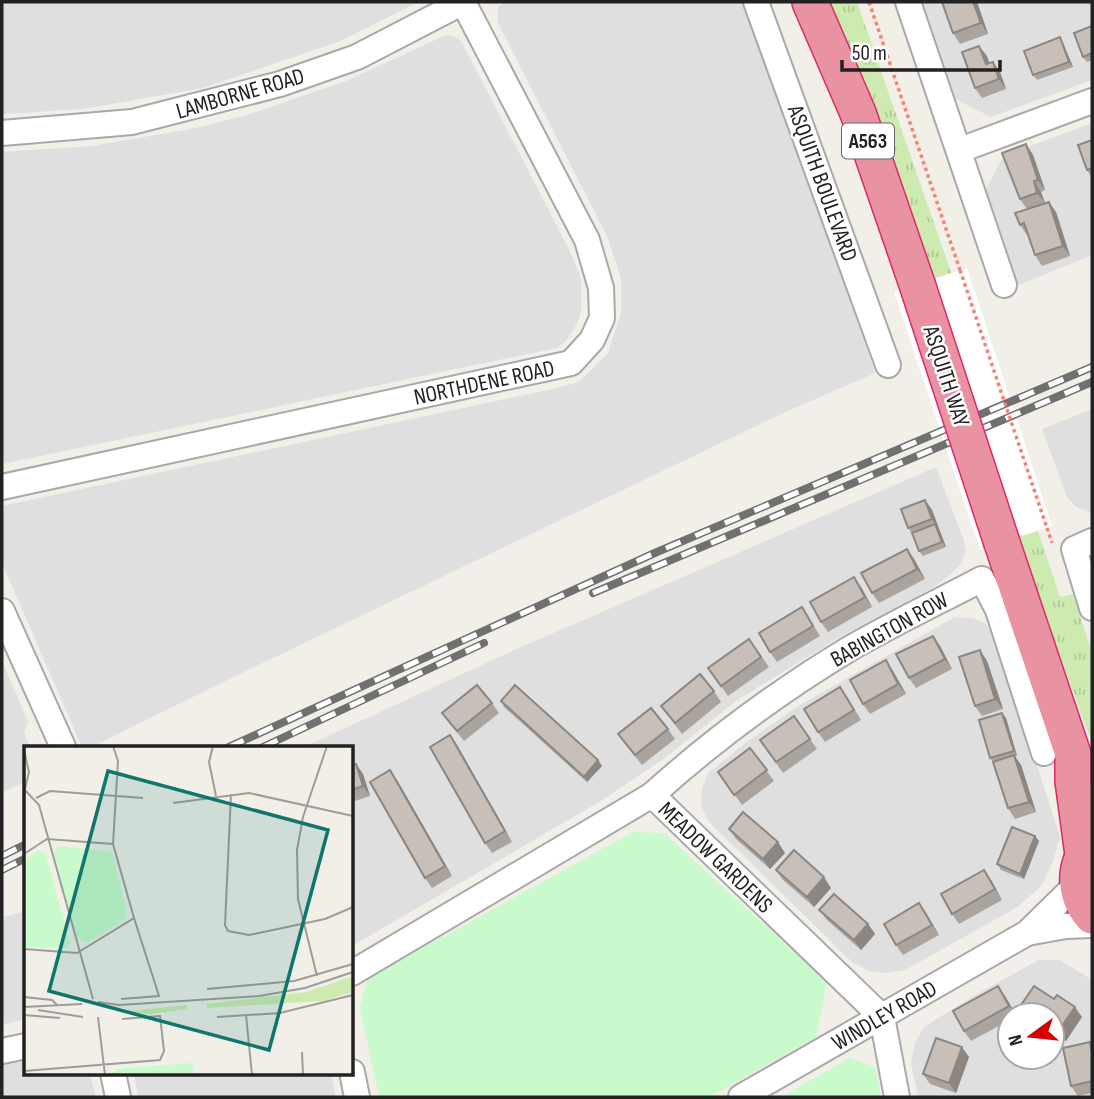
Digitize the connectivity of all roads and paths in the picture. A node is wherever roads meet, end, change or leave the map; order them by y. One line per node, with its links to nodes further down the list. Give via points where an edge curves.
1 (463, 2): 7 (street, LAMBORNE ROAD, via 358,57 280,84 132,122); 11 (street, NORTHDENE ROAD, via 587,240 601,288 602,318 592,340 571,363)
2 (757, 2): 10 (street, ASQUITH BOULEVARD)
3 (810, 2): 17 (highway, ASQUITH WAY / A563, bridge, via 858,113 917,284)
4 (869, 2): 12 (path, bridge)
5 (908, 2): 8 (street)
6 (1092, 101): 8 (street)
7 (2, 133)
8 (960, 150): 9 (street)
9 (1004, 285)
10 (888, 365)
11 (2, 487)
12 (1047, 528)
13 (1092, 541): 14 (street, via 1074,549)
14 (1092, 608)
15 (2, 611): 16 (street)
16 (63, 746)
17 (1070, 760): 18 (street, BABINGTON ROW, via 982,579 796,682 699,753); 19 (highway, ASQUITH WAY / A563)
18 (652, 795): 23 (street, MEADOW GARDENS); 24 (street, MEADOW GARDENS)
19 (1084, 861): 20 (highway, ASQUITH WAY, via 1081,900); 22 (street, WINDLEY ROAD)
20 (1092, 916)
21 (1092, 925): 22 (street, WINDLEY ROAD)
22 (1027, 933): 24 (street, WINDLEY ROAD)
23 (354, 972)
24 (882, 1017): 31 (street, WINDLEY ROAD); 32 (street)
25 (24, 1046): 26 (street)
26 (2, 1051)
27 (113, 1074): 29 (street)
28 (352, 1074): 30 (street)
29 (118, 1097)
30 (357, 1097)
31 (741, 1097)
32 (897, 1097)

